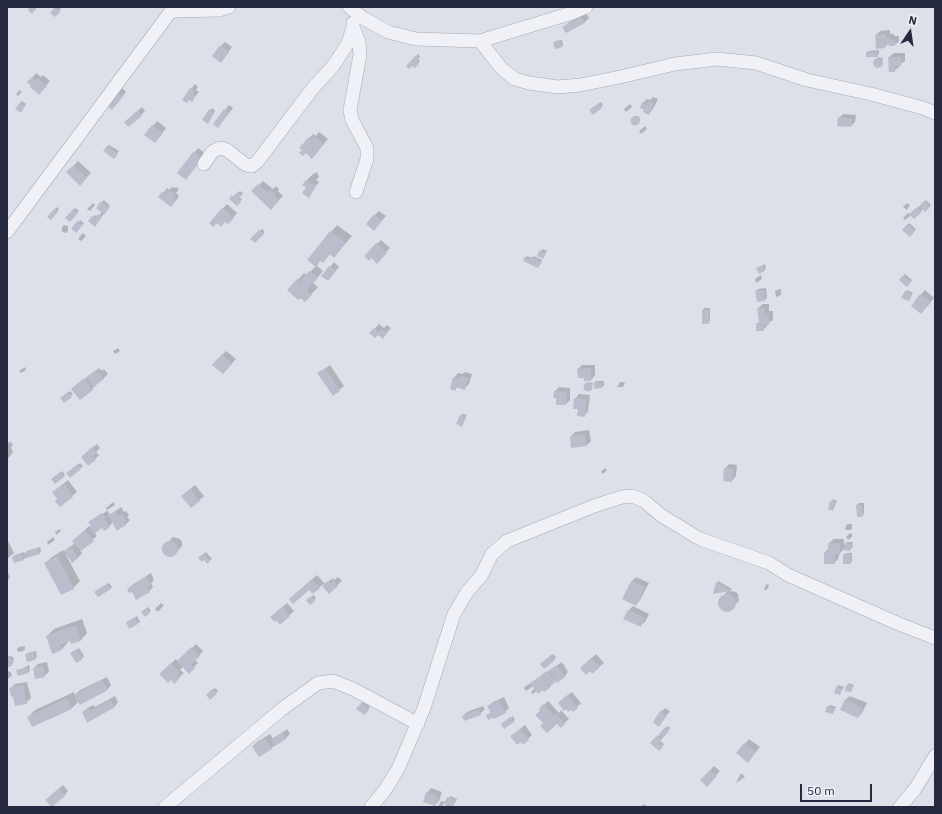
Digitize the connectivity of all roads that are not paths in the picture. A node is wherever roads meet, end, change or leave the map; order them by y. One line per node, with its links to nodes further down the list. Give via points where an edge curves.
1 (229, 7): 3 (street, via 219,10)
2 (586, 7): 6 (street)
3 (173, 9): 10 (street)
4 (351, 9): 5 (street); 6 (street, via 388,32 416,39)
5 (352, 27): 8 (street, via 348,43 334,65 313,88 257,162 252,166 246,165 221,148 212,152); 9 (street, via 359,42 360,54 350,110 352,120 367,148 367,159)
6 (480, 41): 7 (street, via 502,69 515,78 529,83 580,85 675,64 717,59 756,63 808,80 871,94)
7 (935, 113)
8 (204, 164)
9 (356, 192)
10 (7, 232)
11 (935, 638): 12 (street, via 788,575 769,563 700,540 662,516 644,501 633,496 622,497 507,542 492,554 481,576 454,614)
12 (418, 724): 14 (street, via 353,689 333,681 318,683 282,709); 15 (street, via 398,769)
13 (935, 756): 16 (street, via 915,789)
14 (165, 807)
15 (371, 807)
16 (900, 807)

